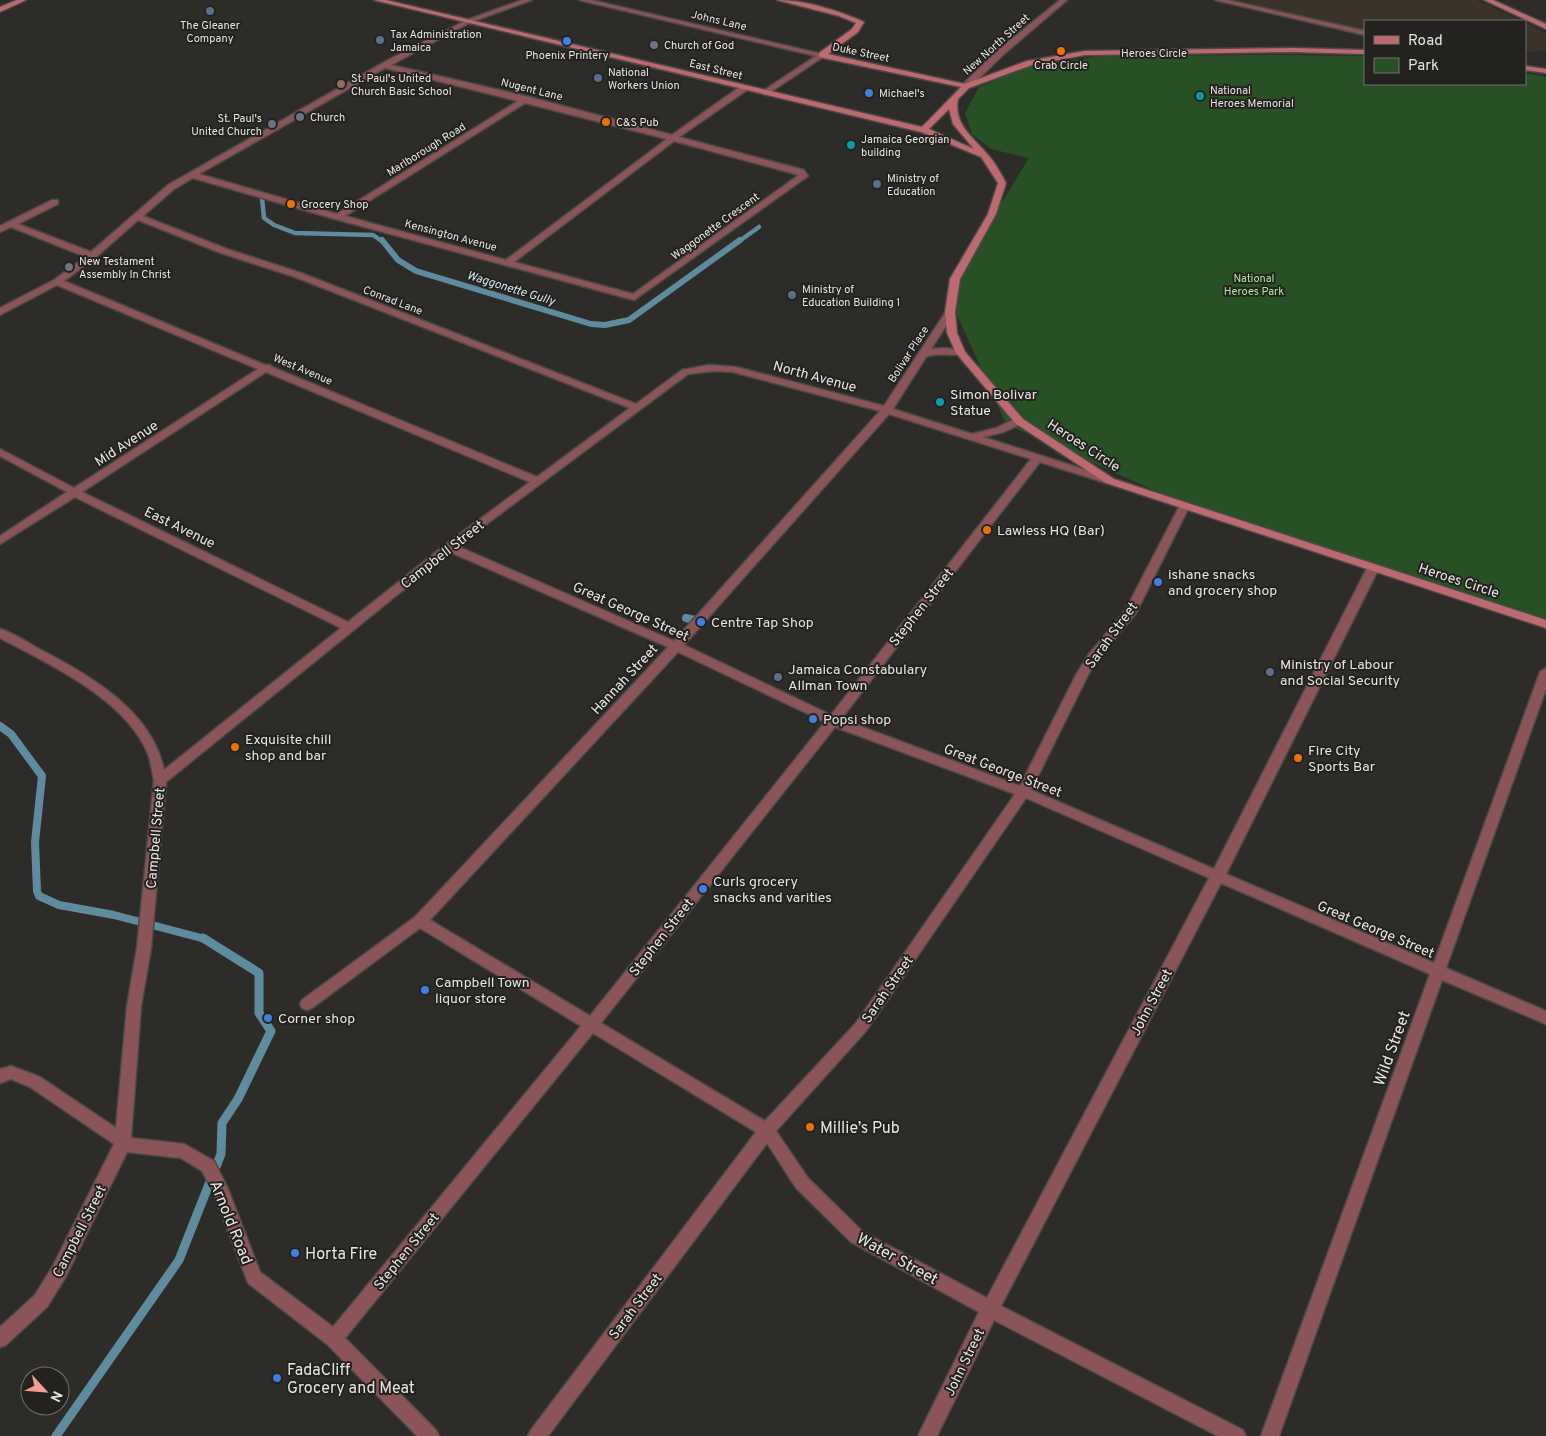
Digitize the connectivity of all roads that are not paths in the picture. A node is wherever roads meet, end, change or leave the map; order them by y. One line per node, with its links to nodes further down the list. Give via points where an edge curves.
1 (23, 0): 9 (main road)
2 (377, 0): 10 (main road, East Street)
3 (529, 0): 10 (street)
4 (582, 0): 14 (street, Johns Lane)
5 (780, 0): 14 (main road, Duke Street, via 841,14 860,22 855,30)
6 (1064, 0): 18 (street, New North Street)
7 (1218, 0): 12 (street)
8 (1486, 0): 11 (main road)
9 (0, 10)
10 (469, 21): 15 (street); 19 (main road, East Street)
11 (1546, 27)
12 (1364, 33)
13 (1364, 52): 18 (main road, Heroes Circle, via 1085,53 1030,63)
14 (822, 55): 18 (main road, Duke Street); 20 (street)
15 (384, 66): 21 (street, Nugent Lane); 26 (street)
16 (1526, 68): 17 (main road)
17 (1546, 72)
18 (966, 86): 22 (main road, Heroes Circle)
19 (744, 88): 20 (main road, East Street); 24 (street, Kensington Avenue)
20 (766, 94): 23 (main road, East Street)
21 (526, 99): 24 (street, Nugent Lane); 29 (street, Marlborough Road)
22 (954, 99): 23 (main road, Heroes Circle); 25 (main road, Heroes Circle, via 952,109 959,128)
23 (924, 130): 25 (main road, East Street)
24 (673, 138): 33 (street, Kensington Avenue); 33 (street, Waggonette Crescent, via 801,172 804,176 634,297)
25 (985, 156): 36 (main road, Heroes Circle, via 1002,184 992,214 954,279)
26 (192, 175): 28 (street, via 171,186); 29 (street, Kensington Avenue)
27 (55, 202): 30 (street)
28 (138, 217): 32 (street); 40 (street, Conrad Lane, via 224,251 298,275)
29 (338, 217): 33 (street, Kensington Avenue)
30 (11, 224): 31 (street); 32 (street)
31 (0, 229)
32 (92, 256): 34 (street)
33 (508, 262)
34 (57, 282): 35 (street); 39 (street, West Avenue)
35 (0, 312)
36 (950, 312): 37 (main road, Heroes Circle, via 952,333); 38 (street, Bolivar Place)
37 (961, 352): 38 (street, via 944,349); 42 (main road, Heroes Circle)
38 (922, 355): 41 (street, Bolivar Place)
39 (266, 367): 46 (street, West Avenue); 48 (street, Mid Avenue)
40 (638, 408): 41 (street, North Avenue, via 685,372 716,367); 46 (street, North Avenue)
41 (887, 410): 43 (street, North Avenue); 56 (street, Hannah Street)
42 (1019, 421): 43 (street, via 1000,430); 47 (main road, Heroes Circle)
43 (968, 437): 45 (street, North Avenue)
44 (0, 452): 48 (street, East Avenue)
45 (1037, 459): 47 (street, North Avenue); 58 (street, Stephen Street)
46 (538, 481): 51 (street, Campbell Street)
47 (1110, 481): 49 (main road, Heroes Circle)
48 (76, 493): 50 (street, Mid Avenue); 54 (street, East Avenue)
49 (1184, 507): 52 (main road, Heroes Circle); 60 (street, Sarah Street, via 1130,613 1082,675)
50 (0, 541)
51 (450, 547): 54 (street, Campbell Street); 56 (street, Great George Street)
52 (1373, 568): 53 (main road, Heroes Circle); 61 (street, John Street)
53 (1546, 624)
54 (348, 627): 59 (street, Campbell Street)
55 (0, 633): 59 (street, via 68,668 130,717 148,737 155,751)
56 (676, 646): 58 (street, Great George Street); 62 (street, Hannah Street)
57 (1546, 672): 63 (street, Wild Street)
58 (833, 721): 60 (street, Great George Street); 66 (street, Stephen Street)
59 (160, 780): 69 (street, Campbell Street, via 144,948 134,1006)
60 (1023, 792): 61 (street, Great George Street); 68 (street, Sarah Street, via 861,1027)
61 (1217, 876): 63 (street, Great George Street); 70 (street, John Street)
62 (420, 921): 64 (street, Hannah Street); 66 (street, Water Street)
63 (1437, 972): 65 (street, Great George Street); 77 (street, Wild Street)
64 (307, 1004)
65 (1546, 1018)
66 (591, 1026): 68 (street, Water Street); 72 (street, Stephen Street)
67 (0, 1076): 69 (street, Arnold Road, via 11,1072 35,1082)
68 (767, 1130): 70 (street, Water Street, via 802,1183 857,1237); 74 (street, Sarah Street)
69 (123, 1142): 71 (street, Campbell Street, via 59,1272 41,1301); 72 (street, Arnold Road, via 184,1151 208,1166 254,1277)
70 (990, 1309): 75 (street, John Street); 76 (street, Water Street)
71 (0, 1339)
72 (334, 1339): 73 (street, Arnold Road)
73 (430, 1436)
74 (536, 1436)
75 (927, 1436)
76 (1237, 1436)
77 (1270, 1436)

